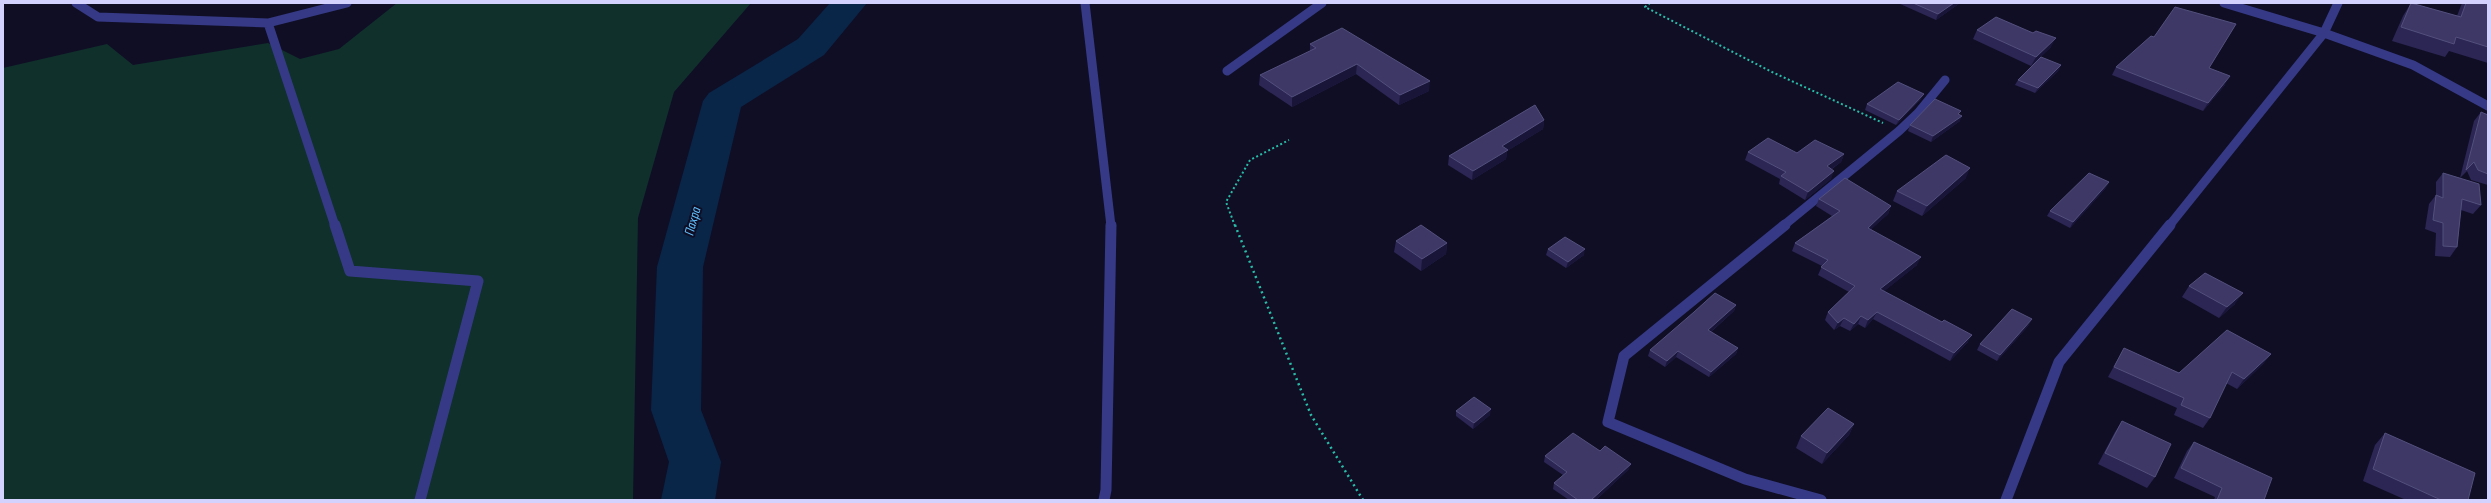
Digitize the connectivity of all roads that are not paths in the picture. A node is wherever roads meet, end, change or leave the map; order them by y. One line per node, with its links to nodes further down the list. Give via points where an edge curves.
1 (76, 3): 7 (street, via 98,17)
2 (347, 3): 7 (street)
3 (1085, 3): 13 (street, via 1112,236)
4 (1322, 3): 9 (street)
5 (2224, 3): 8 (street)
6 (2338, 3): 8 (street)
7 (268, 23): 12 (street, via 350,271 478,281)
8 (2324, 33): 11 (street, via 2413,65); 15 (street, via 2059,362)
9 (1227, 72)
10 (1945, 80): 14 (street, via 1918,113 1899,131 1624,356 1608,422 1745,479)
11 (2488, 106)
12 (420, 500)
13 (1104, 500)
14 (1821, 500)
15 (2006, 500)

